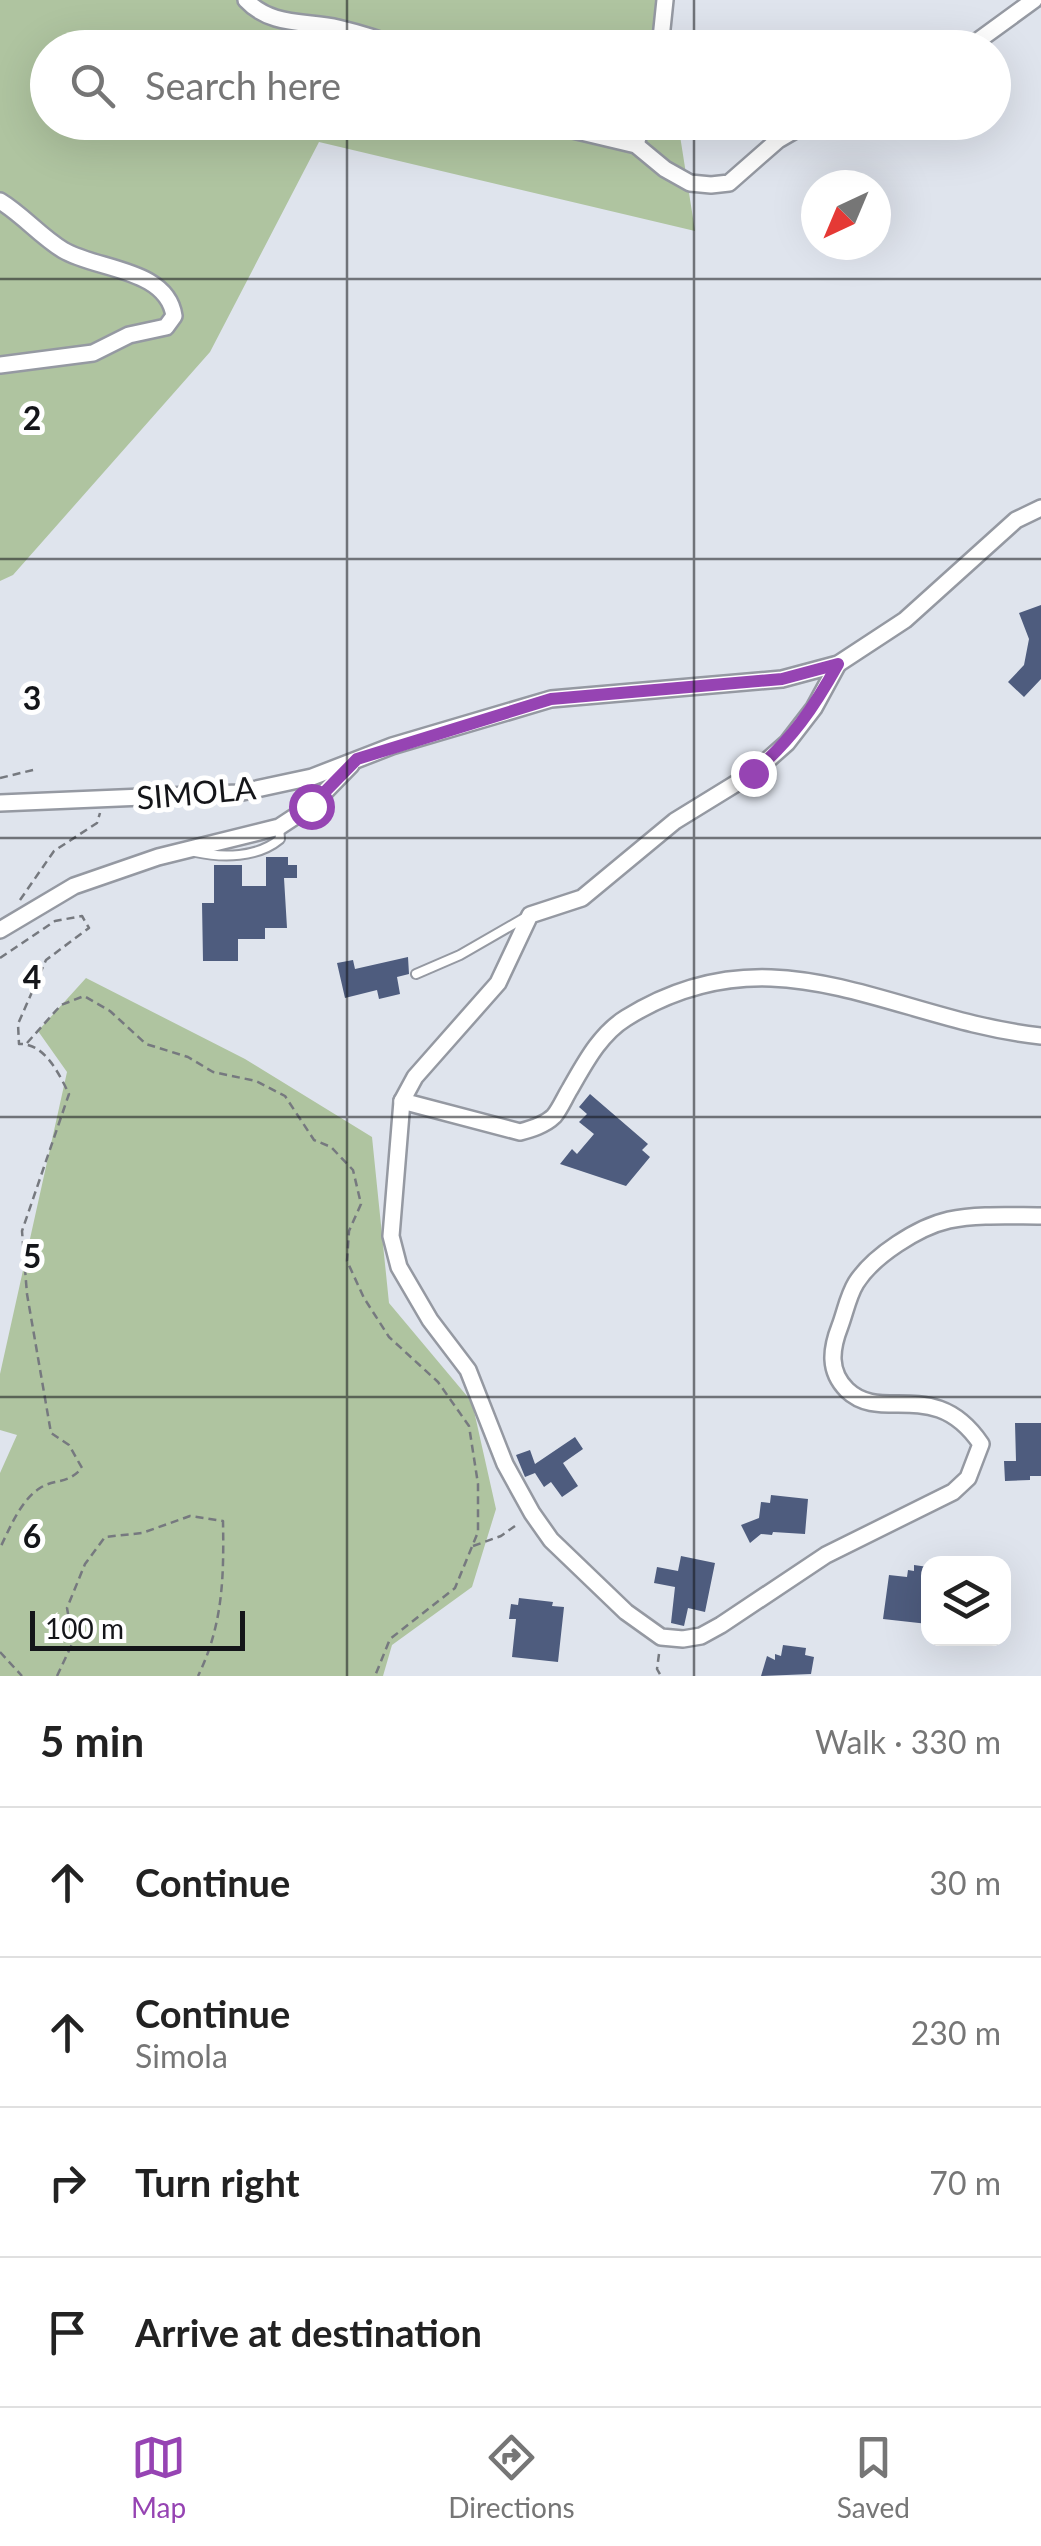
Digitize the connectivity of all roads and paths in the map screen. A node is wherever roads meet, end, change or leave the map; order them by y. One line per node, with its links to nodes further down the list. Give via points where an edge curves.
1 (246, 0): 4 (street, via 278,20)
2 (665, 0): 5 (street)
3 (1034, 0): 6 (street)
4 (343, 30)
5 (662, 30)
6 (993, 30)
7 (615, 140): 10 (street)
8 (637, 140): 10 (street)
9 (778, 140): 10 (street, via 729,182 711,185 690,183)
10 (636, 145)
11 (0, 201): 12 (street, via 75,257 144,279 173,306 174,316 166,327 107,348)
12 (0, 365)
13 (1041, 508): 14 (street, SIMOLA, via 1016,520 905,620)
14 (838, 664): 15 (street, SIMOLA, via 764,681 551,699); 21 (street, via 787,743 753,773 675,820 582,898)
15 (357, 759): 18 (street, SIMOLA, via 238,794); 22 (street, via 279,828 74,886)
16 (37, 769): 17 (path)
17 (0, 778)
18 (0, 802)
19 (97, 809): 20 (path, via 101,818 54,851)
20 (19, 901)
21 (530, 915): 24 (lane); 27 (street, via 498,983)
22 (0, 930)
23 (0, 958): 26 (path, via 55,921 82,916 89,928 46,960 18,1024 19,1044)
24 (416, 974)
25 (1041, 1036): 27 (street, via 786,977 704,982 612,1027 554,1116 536,1128 508,1130)
26 (27, 1043): 30 (path, via 62,1005 84,996 146,1044 285,1096 314,1140 332,1147 354,1170 361,1204 348,1231 347,1261 389,1337 438,1382 469,1426 478,1484); 31 (path, via 53,1062 69,1094 22,1231 51,1433 69,1445 82,1468 72,1479 40,1488)
27 (402, 1101): 29 (street, via 391,1236 399,1267 468,1370 504,1464)
28 (1041, 1216): 32 (street, via 948,1220 906,1239 855,1284 832,1347 835,1376 866,1402 909,1402 966,1422 980,1444 968,1478 826,1555 700,1636)
29 (532, 1513): 30 (path, via 501,1536); 32 (street, via 551,1540)
30 (472, 1546): 37 (path, via 455,1588 390,1640)
31 (0, 1548)
32 (660, 1637): 38 (path)
33 (0, 1652): 34 (path)
34 (22, 1676)
35 (57, 1676): 36 (path, via 73,1642 67,1608 105,1537 190,1516 223,1520 214,1643)
36 (198, 1676)
37 (375, 1676)
38 (661, 1676)

